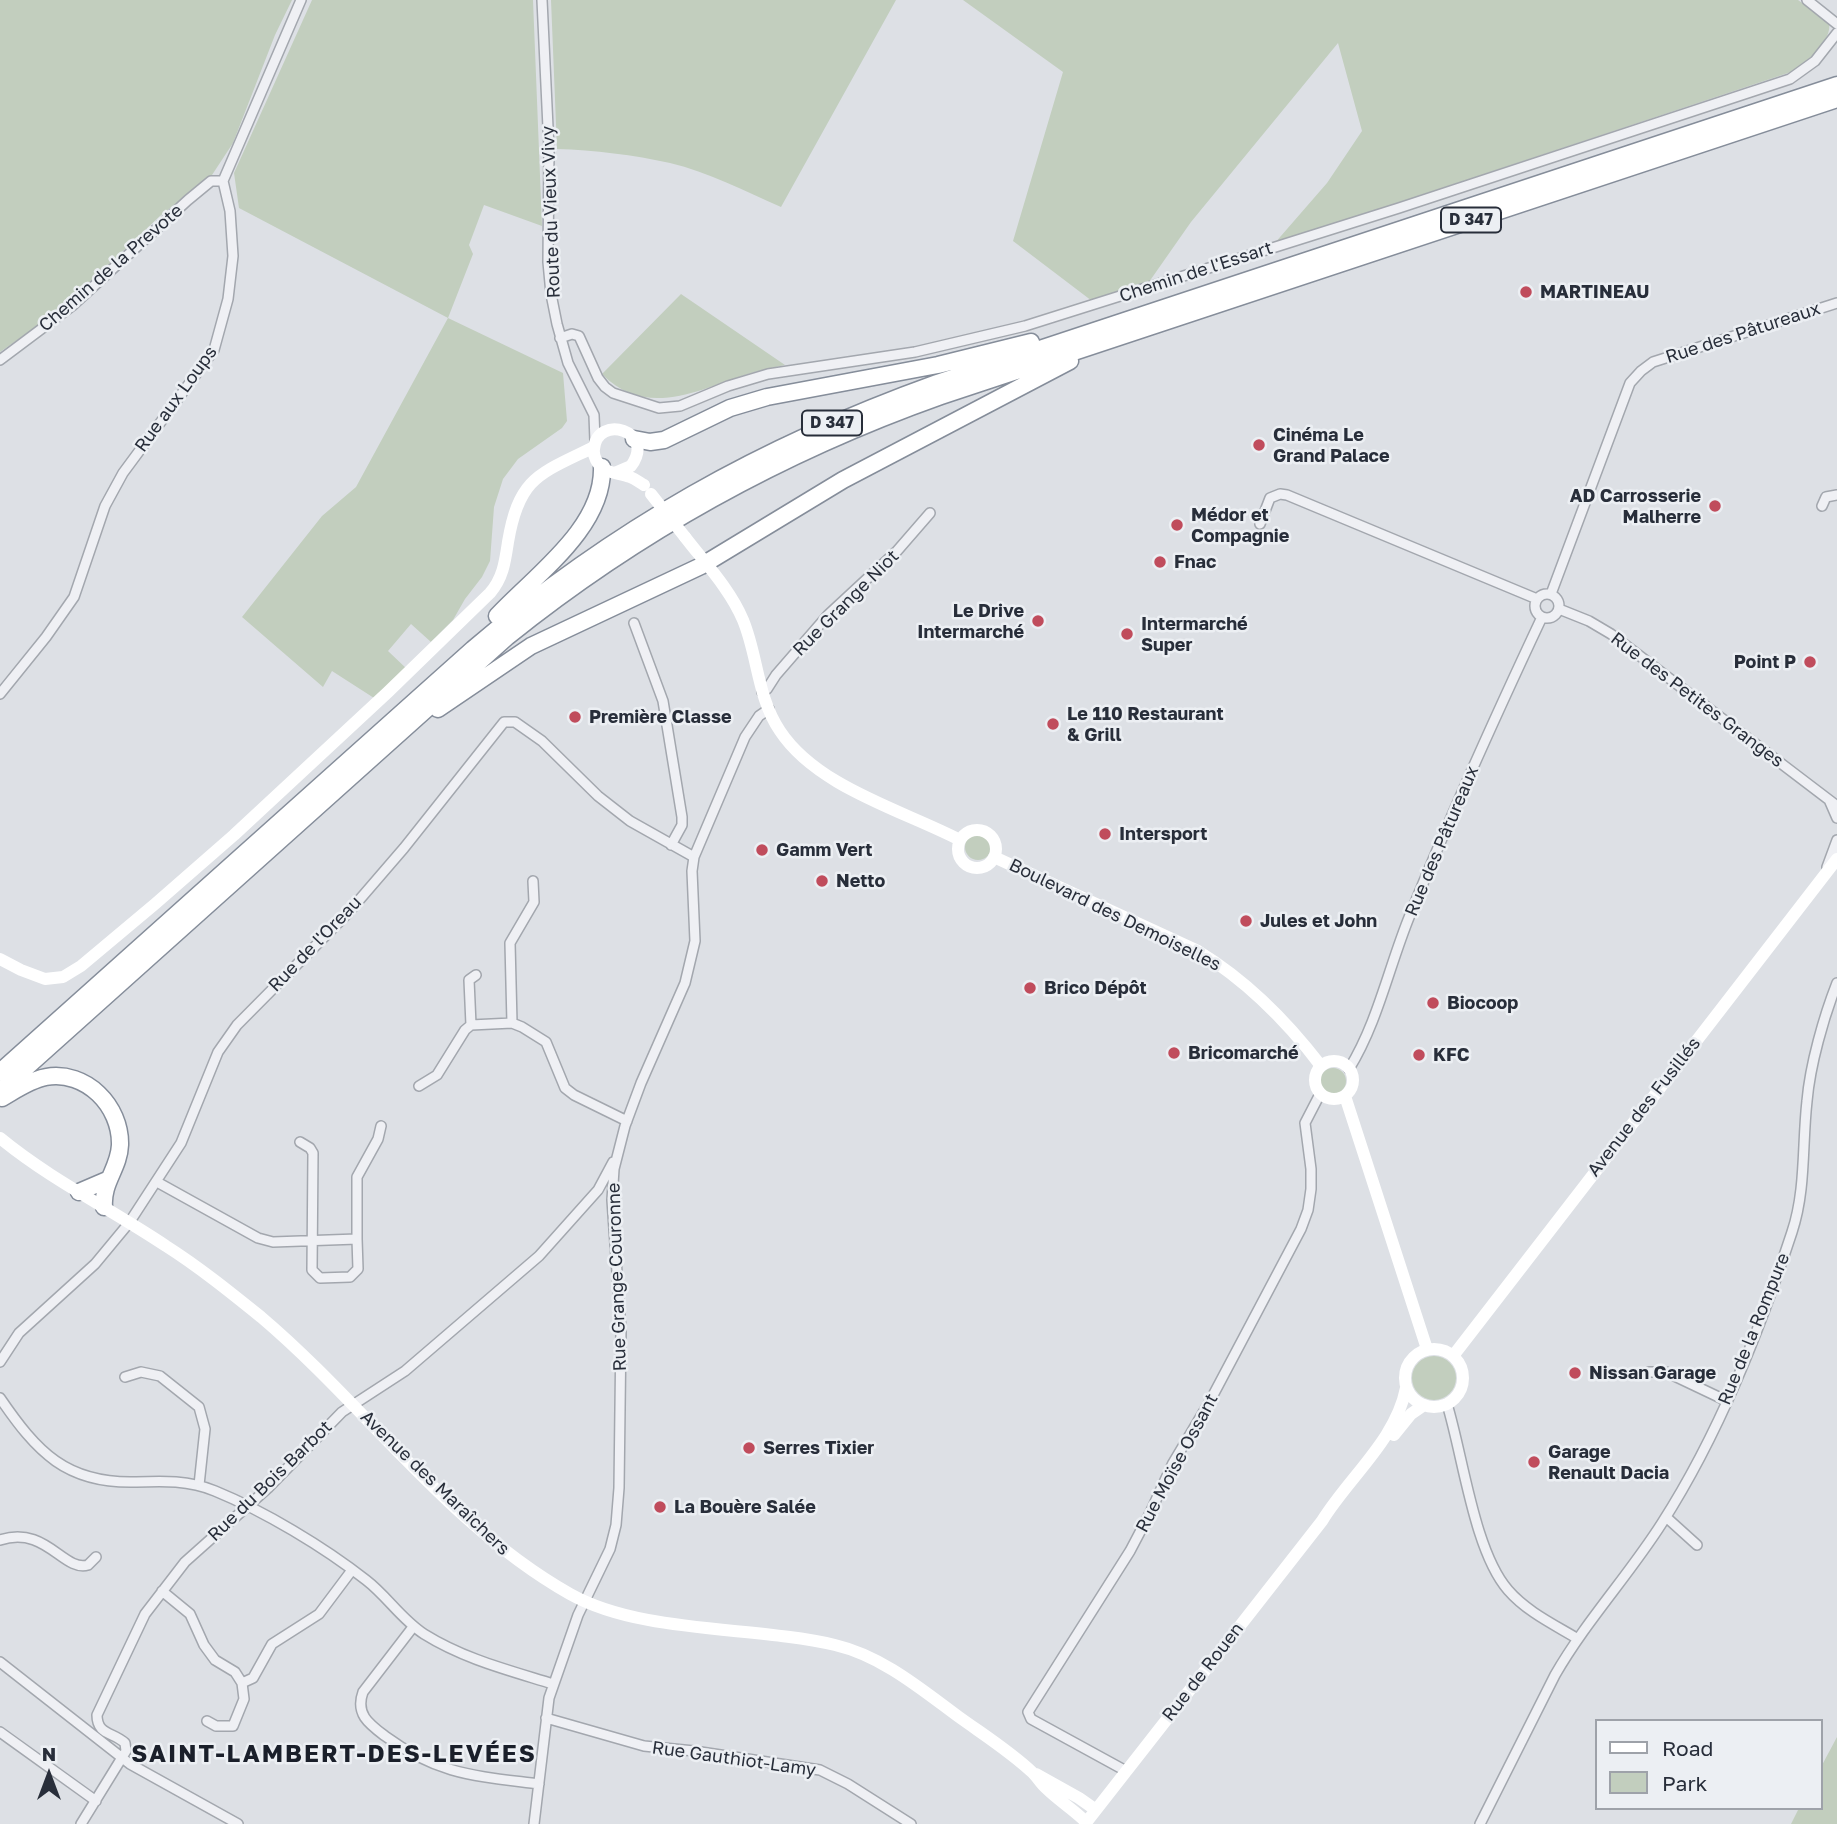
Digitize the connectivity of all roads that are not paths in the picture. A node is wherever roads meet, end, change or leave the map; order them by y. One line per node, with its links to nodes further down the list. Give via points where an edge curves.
1 (301, 0): 8 (street)
2 (542, 0): 11 (street, Route du Vieux Vivy, via 549,149 548,262)
3 (1807, 0): 4 (street)
4 (1837, 24)
5 (1837, 33): 11 (street, Chemin de l'Essart, via 1815,61 1790,79 1159,284 961,343 768,374 669,408 648,406 613,393 598,378 579,336)
6 (1837, 85): 10 (highway, D 347)
7 (1837, 99): 10 (highway, D 347)
8 (223, 181): 12 (street, Chemin de la Prevote, via 211,181 72,306); 31 (street, Rue aux Loups, via 233,256 229,299 214,350 123,473 105,506 74,597)
9 (1837, 303): 24 (street, Rue des Pâtureaux, via 1653,362 1641,371 1630,383)
10 (1107, 333): 15 (highway, via 1006,348 767,397 730,408 664,440); 23 (highway, via 843,480); 29 (highway, D 347, via 871,407 742,466 587,559); 33 (highway, D 347, via 876,420 717,494 562,593)
11 (560, 338): 13 (street, Route du Vieux Vivy)
12 (0, 360)
13 (594, 415): 14 (street); 16 (street, Route du Vieux Vivy)
14 (616, 429): 15 (street); 16 (street, via 603,433)
15 (634, 439): 17 (street)
16 (601, 458): 17 (street, via 631,467); 18 (street); 29 (highway, via 598,495 567,546); 44 (street, via 572,458 545,470 527,487 518,502 502,575 490,593 388,692 81,966 55,979 36,976)
17 (636, 460): 18 (street)
18 (648, 490): 23 (street, bridge)
19 (1837, 495): 20 (street, via 1826,497)
20 (1822, 506)
21 (930, 513): 30 (street, Rue Grange Niot, via 897,551 828,615)
22 (1260, 524): 25 (street, via 1270,498 1287,495)
23 (706, 563): 30 (street, via 744,621); 33 (highway, via 531,646)
24 (1551, 594): 25 (street); 26 (street)
25 (1537, 599): 27 (street, via 1535,607)
26 (1559, 609): 27 (street); 34 (street, Rue des Petites Granges, via 1611,634)
27 (1542, 617): 50 (street, Rue des Pâtureaux, via 1428,871 1371,1026)
28 (634, 623): 38 (street, via 665,715 682,817)
29 (443, 675): 51 (highway, D 347)
30 (762, 692): 32 (street)
31 (0, 694)
32 (769, 709): 37 (street, via 790,743 829,776); 40 (street, Rue Grange Couronne, via 745,737)
33 (403, 730): 53 (highway, D 347)
34 (1835, 803): 35 (street, Rue des Petites Granges)
35 (1837, 818)
36 (1837, 839): 42 (street)
37 (960, 840): 39 (street, via 971,831 986,832 994,840); 39 (street, via 958,853 966,864 985,866)
38 (671, 845): 40 (street, Rue de l'Oreau); 63 (street, Rue de l'Oreau, via 607,804 542,741 515,722 504,722 348,913 237,1024 218,1052 191,1122)
39 (994, 857): 49 (street, Boulevard des Demoiselles, via 1226,968 1293,1030)
40 (694, 858): 57 (street, Rue Grange Couronne, via 695,941 685,983)
41 (1837, 859): 42 (street, Avenue des Fusillés)
42 (1822, 878): 72 (street, Avenue des Fusillés)
43 (533, 881): 47 (street, via 534,902 510,943)
44 (0, 959)
45 (476, 975): 48 (street, via 470,980)
46 (1837, 983): 78 (street, Rue de la Rompure, via 1807,1100 1798,1213)
47 (512, 1023): 48 (street); 57 (street, via 546,1042 565,1088)
48 (471, 1024): 52 (street, via 437,1074)
49 (1321, 1066): 50 (street, via 1336,1061); 54 (street, via 1315,1078)
50 (1349, 1069): 55 (street, via 1353,1081)
51 (0, 1072)
52 (419, 1086)
53 (0, 1091)
54 (1320, 1094): 55 (street, via 1329,1099); 101 (street, Rue Moïse Ossant, via 1305,1122 1311,1189 1301,1229 1227,1371 1172,1463 1130,1551 1028,1712 1031,1719)
55 (1345, 1096): 71 (street)
56 (0, 1099): 62 (highway, via 47,1077 79,1080 92,1087 112,1111 118,1127 118,1159)
57 (627, 1121): 61 (street, Rue Grange Couronne)
58 (381, 1126): 69 (street, via 357,1177)
59 (0, 1138): 66 (street, Avenue des Maraîchers)
60 (300, 1142): 70 (street, via 313,1153)
61 (618, 1154): 64 (street, Rue Grange Couronne); 65 (street, Rue du Bois Barbot)
62 (107, 1180): 66 (highway); 67 (highway)
63 (157, 1182): 68 (street, Rue de l'Oreau); 70 (street, via 258,1238)
64 (612, 1188): 65 (street); 91 (street, Rue Grange Couronne, via 621,1330 619,1488 610,1549)
65 (598, 1190): 79 (street, Rue du Bois Barbot, via 530,1265 405,1371)
66 (79, 1192): 67 (street, Avenue des Maraîchers)
67 (104, 1207): 68 (street, Avenue des Maraîchers)
68 (129, 1223): 73 (street, Rue de l'Oreau, via 95,1264 19,1333); 79 (street, Avenue des Maraîchers, via 196,1266 259,1316)
69 (357, 1238): 70 (street); 70 (street, via 359,1269 350,1277 320,1278 312,1270)
70 (312, 1240)
71 (1427, 1349): 72 (street); 76 (street, via 1407,1366)
72 (1453, 1356): 80 (street, via 1462,1370 1462,1385)
73 (0, 1362)
74 (1649, 1372): 78 (street, via 1666,1372)
75 (125, 1377): 82 (street, via 141,1372 160,1376 199,1407 205,1429)
76 (1406, 1388): 81 (street); 85 (street, Rue de Rouen, via 1393,1423)
77 (0, 1398): 82 (street, via 31,1439 83,1477)
78 (1727, 1401): 84 (street, Rue de la Rompure)
79 (353, 1404): 83 (street, Rue du Bois Barbot); 91 (street, Avenue des Maraîchers, via 490,1539 537,1575)
80 (1447, 1404): 81 (street); 93 (street, via 1476,1520 1497,1576 1526,1607)
81 (1424, 1405): 85 (street, Rue de Rouen, via 1408,1416 1339,1506)
82 (199, 1485): 83 (street)
83 (248, 1505): 89 (street); 90 (street, Rue du Bois Barbot, via 185,1562)
84 (1666, 1517): 87 (street); 93 (street, Rue de la Rompure)
85 (1322, 1521): 101 (street, Rue de Rouen)
86 (0, 1540): 88 (street, via 23,1535 78,1566 88,1566)
87 (1698, 1545)
88 (96, 1557)
89 (352, 1570): 92 (street); 95 (street, via 319,1614 272,1644 253,1678)
90 (162, 1591): 95 (street, via 190,1614 215,1660 235,1672); 100 (street, Rue du Bois Barbot, via 97,1715 97,1723 107,1734 125,1743)
91 (585, 1601): 96 (street, Rue Grange Couronne); 102 (street, Avenue des Maraîchers, via 656,1620 834,1645 862,1654 913,1683)
92 (413, 1627): 96 (street, via 451,1650); 103 (street, via 363,1692 364,1718 406,1751 441,1768)
93 (1578, 1639): 111 (street, Rue de la Rompure, via 1545,1693)
94 (0, 1662): 100 (street)
95 (242, 1683): 98 (street, via 244,1699 233,1726)
96 (552, 1684): 97 (street, Rue Grange Couronne)
97 (546, 1718): 103 (street, Rue Grange Couronne); 110 (street, Rue Gauthiot-Lamy, via 644,1746 820,1770)
98 (208, 1721)
99 (0, 1732): 104 (street)
100 (122, 1759): 104 (street); 108 (street)
101 (1126, 1771): 105 (street, Rue de Rouen)
102 (1033, 1773): 105 (street, Avenue des Maraîchers); 106 (street, Avenue des Maraîchers)
103 (539, 1784): 109 (street, Rue Grange Couronne)
104 (96, 1801): 107 (street)
105 (1096, 1811): 106 (street, Rue de Rouen)
106 (1087, 1823)
107 (81, 1824)
108 (238, 1824)
109 (534, 1824)
110 (911, 1824)
111 (1480, 1824)

